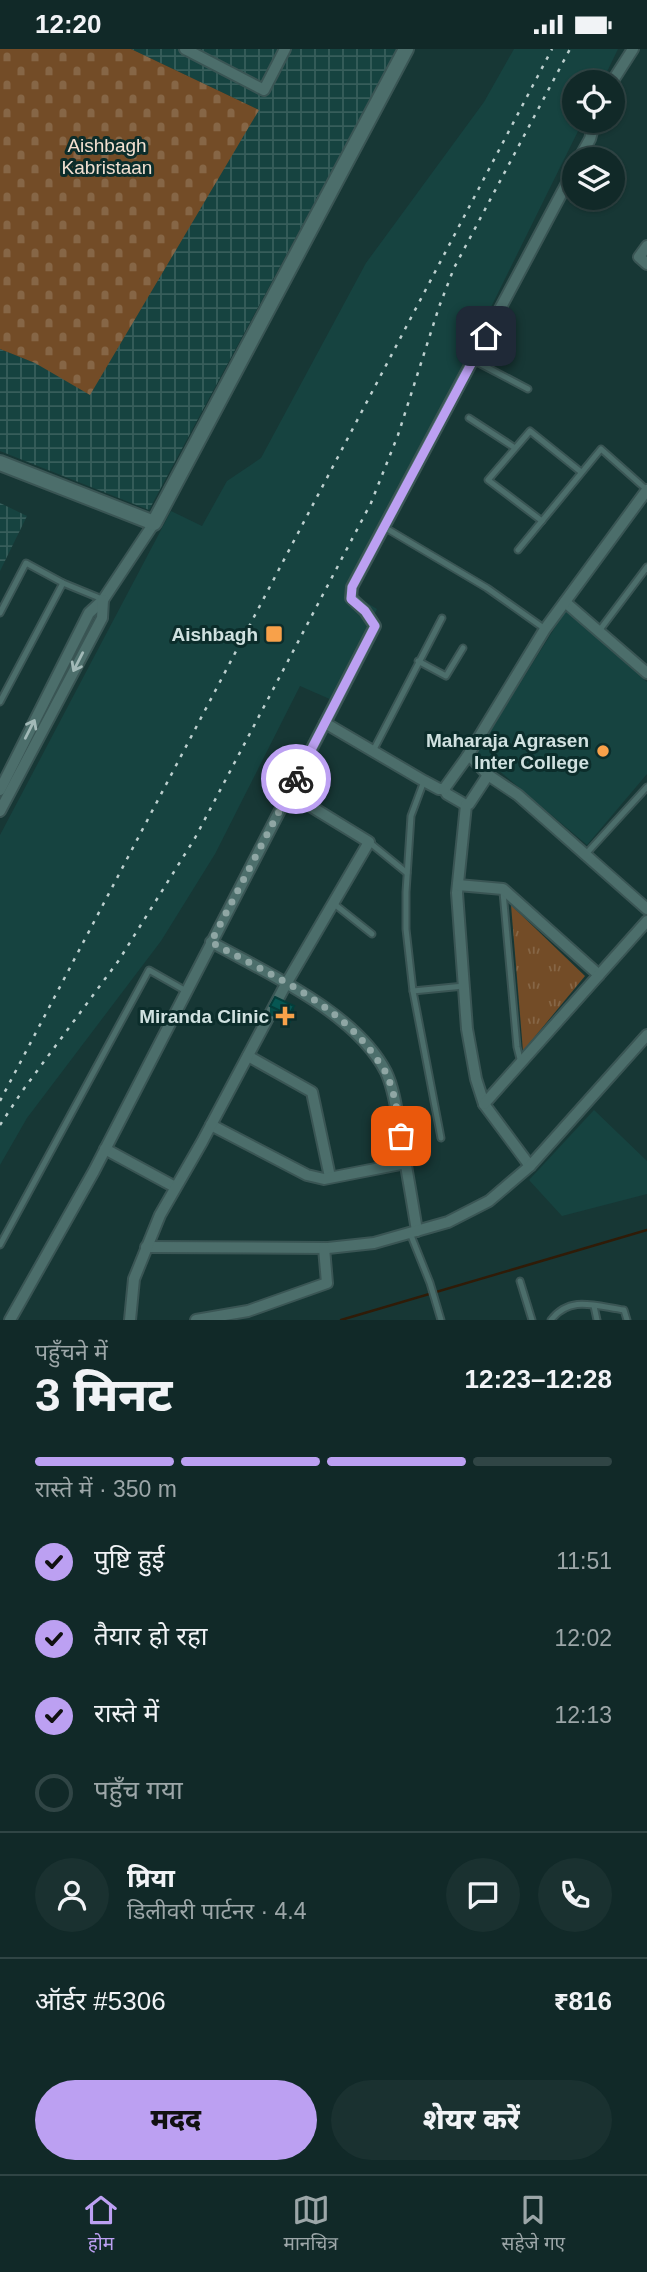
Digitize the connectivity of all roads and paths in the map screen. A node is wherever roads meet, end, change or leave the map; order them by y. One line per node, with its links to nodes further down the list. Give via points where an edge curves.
1 (186, 49): 2 (street, via 264,90)
2 (285, 49)
3 (406, 49): 17 (street)
4 (633, 49): 5 (street)
5 (620, 70)
6 (562, 193): 9 (street)
7 (647, 246): 8 (street, via 639,257)
8 (647, 264)
9 (473, 360): 10 (lane); 18 (street)
10 (528, 389)
11 (468, 418): 12 (lane)
12 (515, 448): 14 (lane, via 530,431); 16 (lane, via 488,480)
13 (0, 463): 17 (street)
14 (581, 472): 15 (lane, via 601,449); 16 (lane)
15 (647, 490): 23 (street)
16 (542, 521): 19 (lane)
17 (155, 523): 22 (street)
18 (384, 527): 26 (lane, via 479,583); 32 (street, via 352,587 351,599 375,626)
19 (518, 550)
20 (647, 567): 27 (lane)
21 (63, 583): 22 (lane); 24 (lane, via 26,563); 31 (lane)
22 (103, 600): 39 (street, one-way to 22, via 89,613); 42 (street, one-way to 42, via 102,618)
23 (565, 602): 26 (street); 27 (street)
24 (0, 613)
25 (442, 618): 29 (lane)
26 (545, 629): 34 (street)
27 (599, 631): 30 (street)
28 (463, 648): 29 (lane, via 446,676)
29 (418, 661): 33 (lane)
30 (647, 673)
31 (0, 702)
32 (326, 723): 33 (street); 40 (street)
33 (373, 751): 36 (street)
34 (467, 757): 35 (street); 38 (street)
35 (488, 775): 41 (street); 44 (street, via 518,795)
36 (424, 781): 38 (street); 45 (lane, via 411,816)
37 (647, 788): 44 (lane)
38 (444, 789): 41 (street)
39 (0, 790)
40 (289, 793): 43 (street); 52 (street)
41 (466, 805): 46 (street)
42 (0, 811)
43 (369, 842): 45 (lane); 48 (street)
44 (585, 855): 49 (street)
45 (407, 873): 57 (lane)
46 (458, 885): 47 (street); 55 (street)
47 (503, 889): 53 (street); 60 (lane)
48 (333, 903): 51 (lane); 54 (street)
49 (647, 909)
50 (647, 921): 53 (street)
51 (372, 934)
52 (211, 942): 54 (street); 56 (street)
53 (599, 975): 60 (street)
54 (286, 983): 59 (street); 65 (street, via 345,1024 386,1073)
55 (464, 986): 57 (lane); 61 (street, via 469,1041)
56 (186, 991): 64 (street); 70 (lane, via 149,970)
57 (412, 991): 63 (lane)
58 (647, 1035): 66 (street)
59 (248, 1056): 62 (street); 67 (street, via 312,1092)
60 (521, 1063): 61 (street)
61 (484, 1104): 66 (street)
62 (211, 1125): 67 (street, via 307,1175); 68 (street)
63 (441, 1139)
64 (105, 1149): 68 (street); 75 (street)
65 (406, 1163): 67 (street); 69 (street)
66 (530, 1165): 69 (street, via 489,1201 448,1222)
67 (330, 1178)
68 (176, 1187): 71 (street)
69 (414, 1232): 72 (street, via 374,1243); 78 (lane)
70 (0, 1245)
71 (145, 1247): 72 (street); 76 (street, via 134,1279)
72 (324, 1248): 77 (street, via 327,1283 248,1311)
73 (520, 1281): 79 (lane)
74 (594, 1306): 80 (lane, via 570,1303); 81 (lane); 82 (lane, via 624,1310)
75 (10, 1320)
76 (130, 1320)
77 (196, 1320)
78 (442, 1320)
79 (532, 1320)
80 (551, 1320)
81 (597, 1320)
82 (628, 1320)

